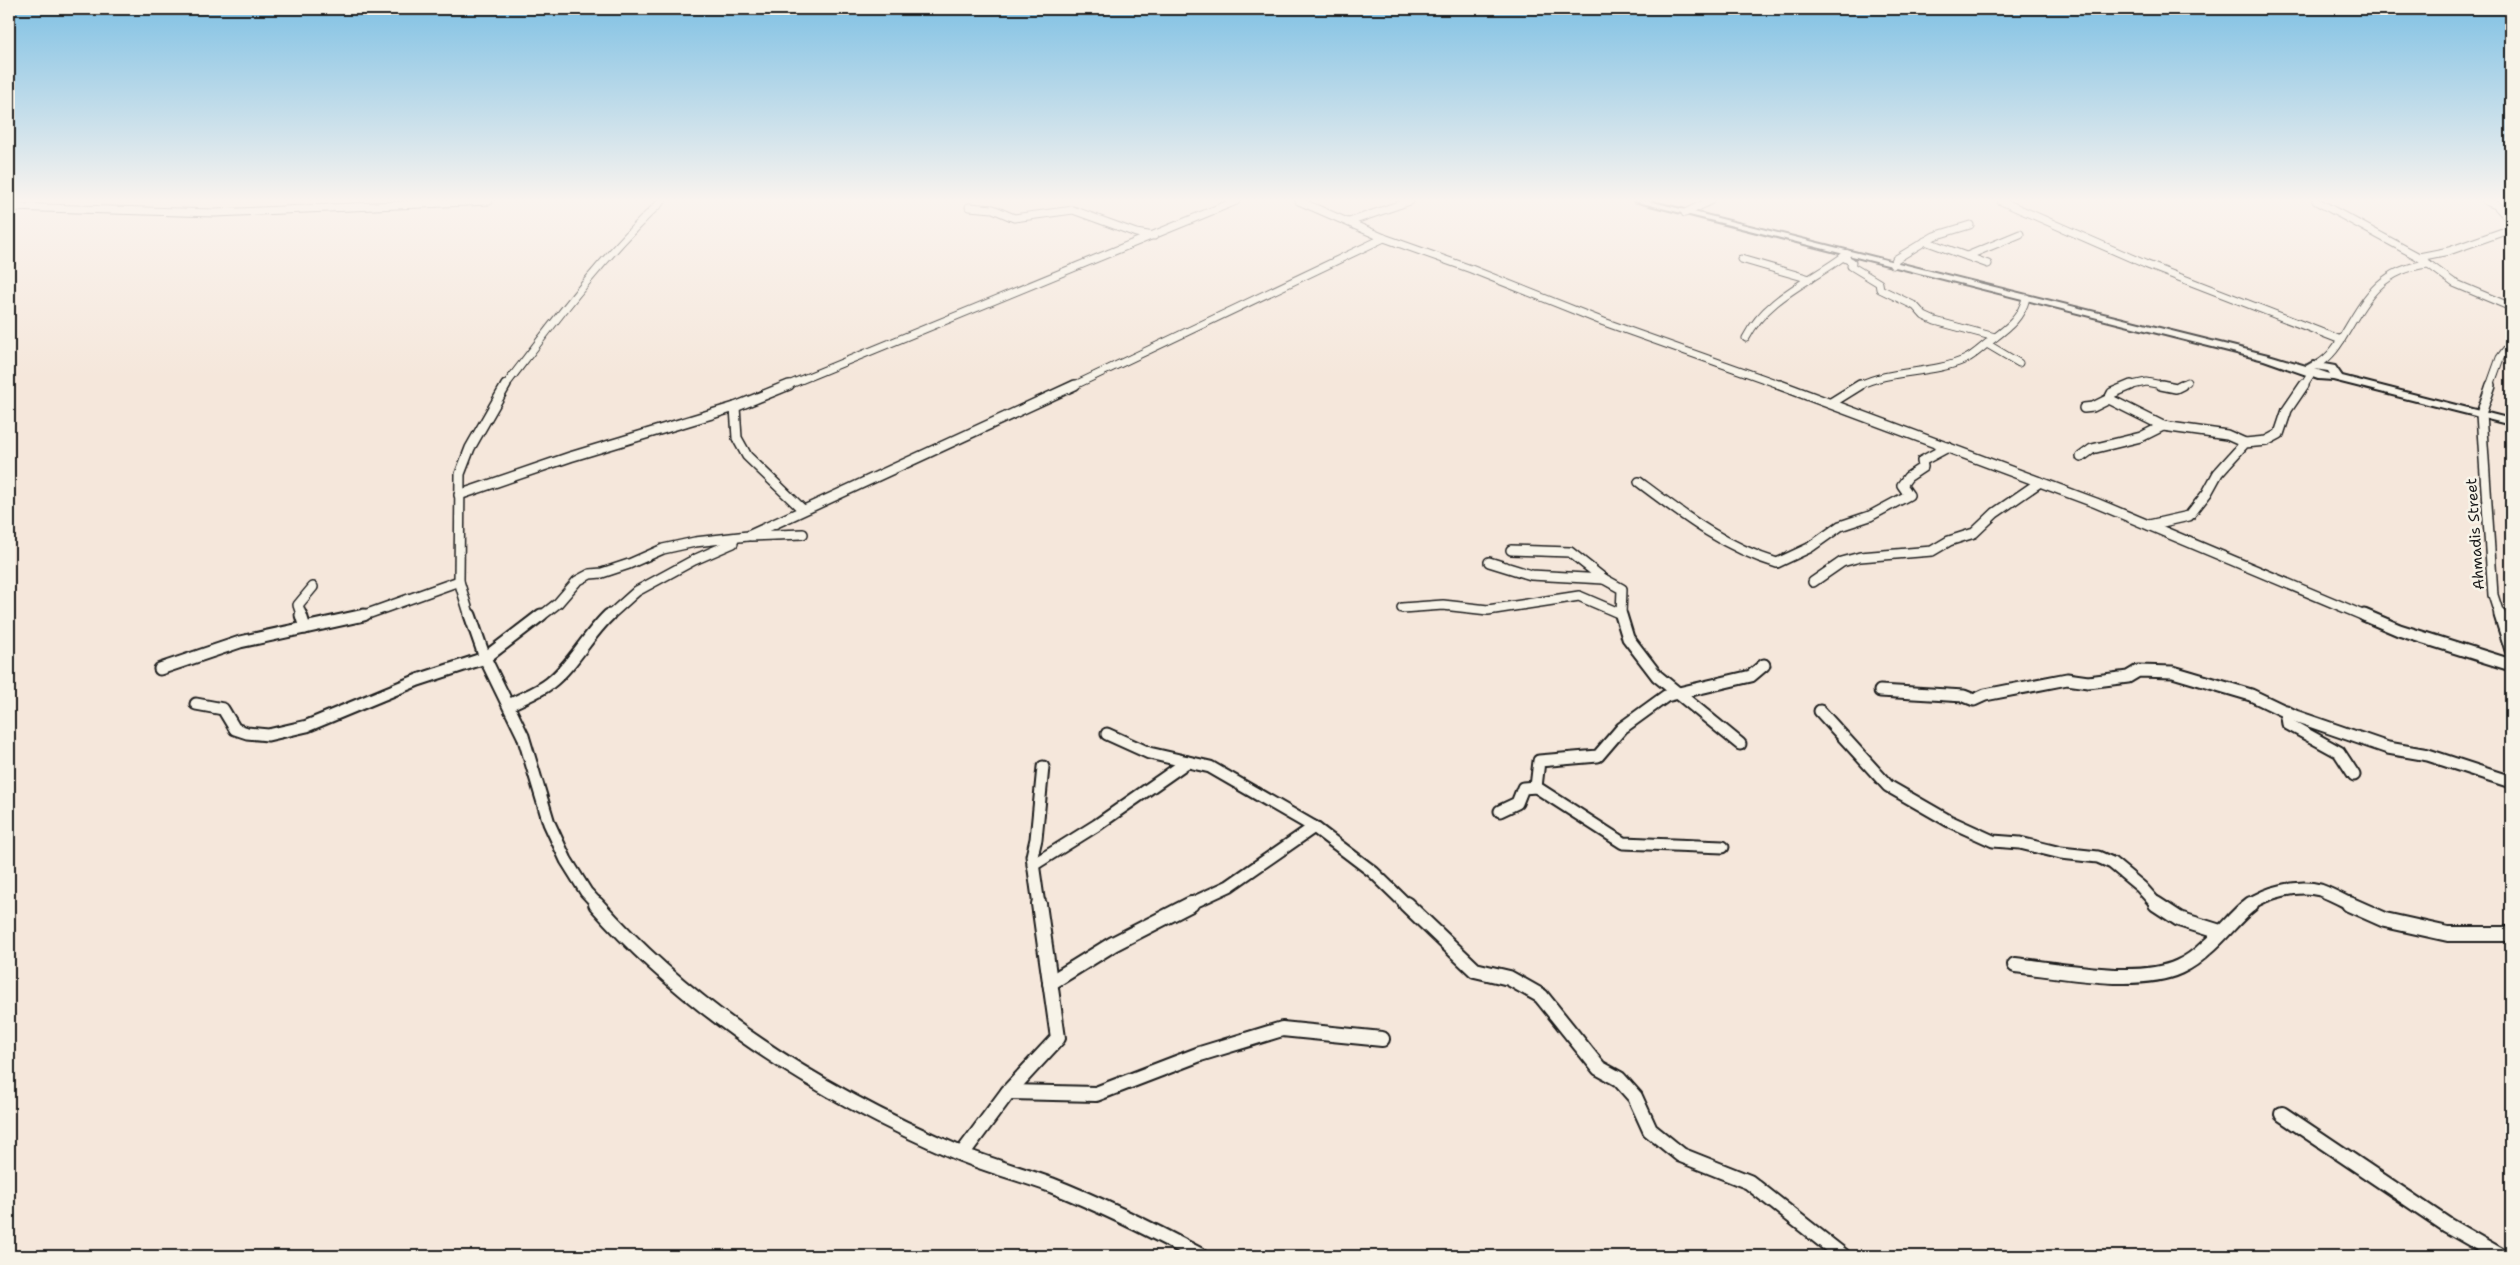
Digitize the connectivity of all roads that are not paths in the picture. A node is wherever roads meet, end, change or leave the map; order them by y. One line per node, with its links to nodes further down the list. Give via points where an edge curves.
1 (604, 260): 42 (street, via 503,389 470,448 460,474)
2 (1096, 260): 31 (street)
3 (1338, 260): 43 (street)
4 (1446, 260): 30 (street, via 1613,325)
5 (1745, 260): 16 (street)
6 (1840, 260): 16 (street)
7 (1850, 260): 19 (street, via 1850,266 1879,283 1880,289 1915,306 1924,316)
8 (1867, 260): 15 (highway)
9 (1895, 260): 15 (street)
10 (1978, 260): 13 (street)
11 (2136, 260): 21 (street)
12 (2423, 260): 14 (street)
13 (1988, 264)
14 (2428, 264): 18 (street, via 2469,291); 21 (street, via 2398,270 2390,276 2377,288)
15 (1893, 265): 17 (highway)
16 (1810, 279): 20 (street, via 1767,309 1748,330)
17 (2026, 298): 19 (street, via 2018,321); 26 (highway)
18 (2511, 307)
19 (1995, 337): 23 (street)
20 (1746, 338)
21 (2341, 340): 24 (street)
22 (2511, 343): 33 (street, via 2500,358)
23 (1987, 344): 25 (street); 30 (street, via 1957,363 1875,378)
24 (2328, 359): 26 (street); 27 (street)
25 (2019, 363)
26 (2311, 371): 27 (highway); 37 (street, via 2287,410 2279,434 2266,441)
27 (2332, 374): 33 (highway)
28 (2187, 382): 29 (street, via 2176,388 2154,382 2133,384 2112,393)
29 (2109, 399): 32 (street); 36 (street)
30 (1831, 403): 38 (street)
31 (735, 407): 42 (street); 43 (street, via 739,445 756,470 794,498)
32 (2084, 408)
33 (2482, 412): 34 (highway); 35 (highway); 55 (street, Ahmadis Street, via 2492,586)
34 (2511, 418)
35 (2511, 422)
36 (2163, 426): 37 (street, via 2227,435); 39 (street, via 2141,437 2092,449)
37 (2246, 443): 44 (street, via 2218,472 2189,516)
38 (1948, 447): 40 (street, via 1922,461 1923,467 1902,485 1909,494 1902,500 1840,526 1809,548 1777,563 1726,542 1679,513); 41 (street)
39 (2081, 457)
40 (1639, 482)
41 (2040, 482): 44 (street); 51 (street, via 1974,532 1932,551 1860,557 1842,562)
42 (459, 494): 50 (street)
43 (804, 510): 46 (street)
44 (2148, 525): 60 (street, via 2399,630)
45 (803, 534): 46 (street)
46 (748, 536): 58 (street, via 663,549 629,564 590,574 577,581 558,603); 65 (street, via 637,591 593,630 550,683)
47 (1511, 550): 49 (street, via 1570,552)
48 (1489, 562): 49 (street, via 1545,577)
49 (1604, 579): 54 (street, via 1622,589)
50 (459, 581): 56 (street, via 377,612); 58 (street)
51 (1813, 582)
52 (313, 587): 56 (street, via 298,606)
53 (1402, 608): 54 (street, via 1443,605 1488,610 1579,596)
54 (1621, 614): 63 (street, via 1628,638 1657,676)
55 (2507, 627): 57 (street, Ahmadis Street)
56 (305, 628): 61 (street, via 240,642)
57 (2511, 650)
58 (485, 658): 64 (street, via 418,680 307,726 268,735 235,729 223,709); 65 (street)
59 (1764, 665): 63 (street, via 1751,676)
60 (2511, 665)
61 (160, 669)
62 (1880, 691): 67 (street, via 1964,696 1974,700 1989,694 2068,679 2088,682 2128,677 2138,671 2172,672 2251,695)
63 (1677, 693): 69 (street); 74 (street, via 1666,696 1622,728 1598,756 1539,761)
64 (196, 704)
65 (509, 704): 86 (street, via 523,736 549,823 566,860 586,892 614,923 676,982 764,1050 835,1093)
66 (1820, 711): 79 (street, via 1888,786 1949,821 1993,841 2098,857 2112,864 2157,905 2179,919)
67 (2286, 711): 72 (street, via 2288,724 2339,752); 73 (street, via 2388,748 2428,756)
68 (1107, 734): 70 (street, via 1149,753)
69 (1740, 744)
70 (1187, 762): 76 (street, via 1210,767); 78 (street)
71 (1043, 767): 78 (street)
72 (2354, 775)
73 (2511, 782)
74 (1536, 787): 75 (street, via 1523,788 1516,803); 77 (street, via 1623,843)
75 (1500, 811)
76 (1314, 827): 82 (street, via 1229,886 1129,935); 88 (street, via 1373,872 1475,970 1510,978 1541,996 1600,1068 1619,1079 1635,1098 1650,1130 1681,1155 1749,1182)
77 (1723, 847)
78 (1033, 865): 82 (street)
79 (2220, 932): 80 (street, via 2257,899 2302,888 2337,897 2384,920 2448,934); 81 (street, via 2208,948 2179,968 2150,975)
80 (2511, 934)
81 (2015, 964)
82 (1050, 983): 84 (street, via 1058,1038)
83 (1382, 1039): 84 (street, via 1282,1029 1200,1054 1096,1094)
84 (1008, 1092): 86 (street)
85 (2282, 1114): 89 (street, via 2448,1225)
86 (962, 1154): 87 (street, via 1051,1185 1140,1224)
87 (1201, 1256)
88 (1843, 1256)
89 (2501, 1256)

